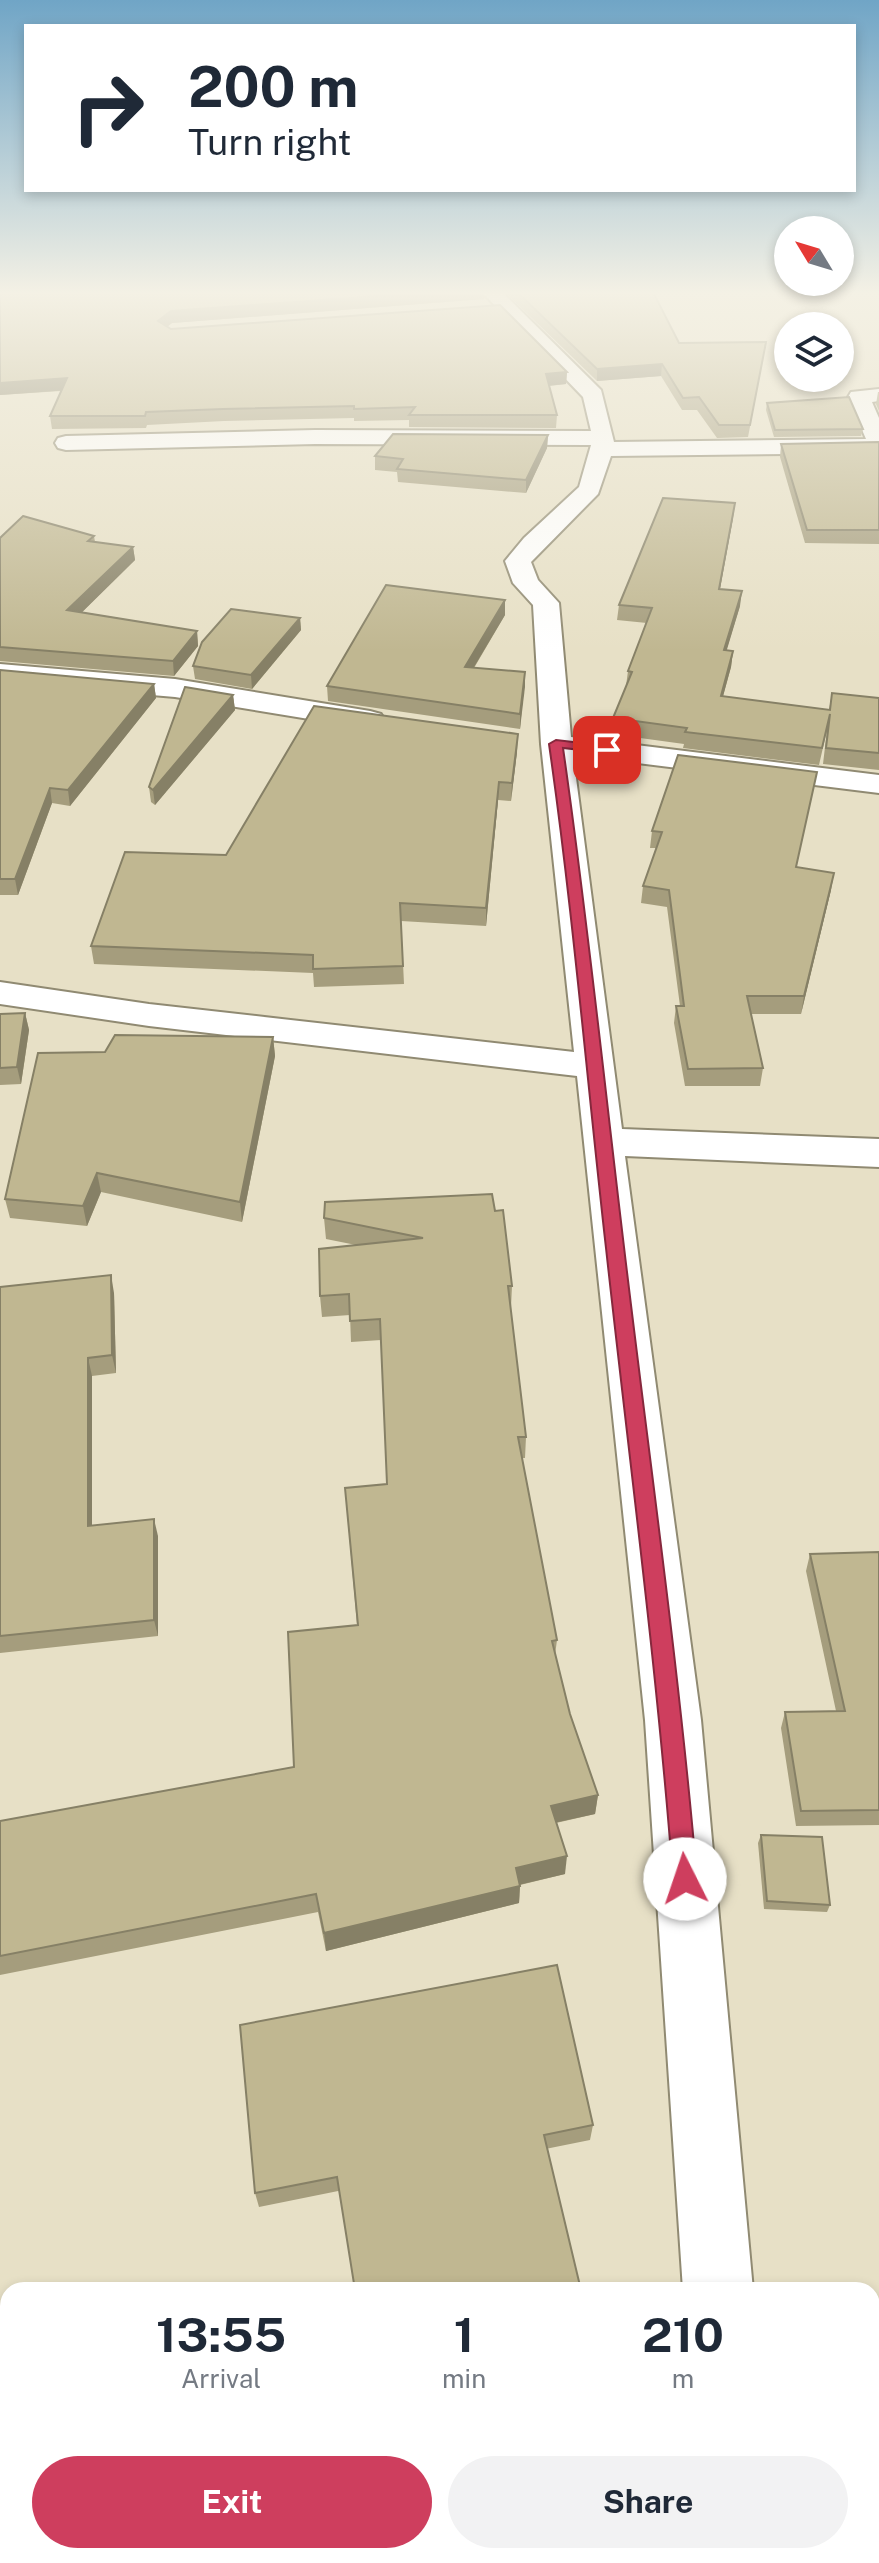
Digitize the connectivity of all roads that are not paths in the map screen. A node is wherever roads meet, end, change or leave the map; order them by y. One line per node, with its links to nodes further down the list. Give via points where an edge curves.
1 (597, 412): 4 (street)
2 (863, 412): 5 (street)
3 (66, 443): 4 (street, via 315,437)
4 (604, 444): 5 (street); 8 (street, via 590,489 518,561 526,583 546,603)
5 (879, 445)
6 (0, 673): 7 (street, via 175,688)
7 (396, 724)
8 (556, 744): 9 (street); 11 (street)
9 (879, 784)
10 (0, 993): 11 (street)
11 (595, 1066): 12 (street)
12 (603, 1142): 13 (street); 14 (street, via 673,1720)
13 (879, 1153)
14 (717, 2282)

